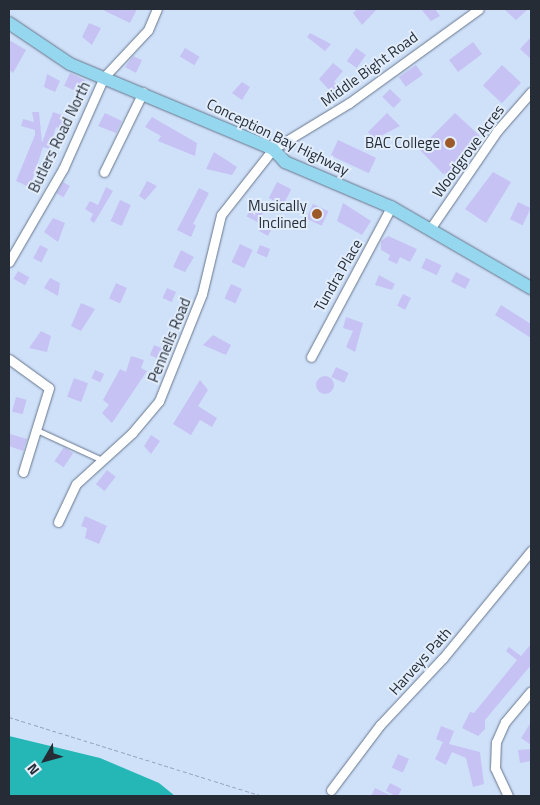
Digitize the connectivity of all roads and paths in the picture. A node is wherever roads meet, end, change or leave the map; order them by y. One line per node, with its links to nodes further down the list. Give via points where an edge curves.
1 (157, 9): 4 (street, Butlers Road North, via 148,30)
2 (479, 9): 7 (street, Middle Bight Road, via 349,103)
3 (9, 23): 4 (main road, Conception Bay Highway, via 70,64)
4 (104, 77): 5 (main road, Conception Bay Highway); 11 (street, Butlers Road North, via 62,169)
5 (143, 92): 7 (main road, Conception Bay Highway); 8 (street)
6 (531, 92): 10 (street, Woodgrove Acres, via 497,131)
7 (273, 149): 9 (main road, Conception Bay Highway, via 285,162); 16 (street, Pennells Road, via 221,215 202,294 159,401 132,434)
8 (104, 172)
9 (391, 207): 10 (main road, Conception Bay Highway); 13 (street, Tundra Place)
10 (430, 229): 12 (main road, Conception Bay Highway)
11 (9, 262)
12 (531, 288)
13 (311, 357)
14 (9, 360): 15 (street, via 48,388)
15 (37, 430): 16 (lane); 17 (street)
16 (100, 459): 18 (street, Pennells Road, via 76,484)
17 (23, 472)
18 (58, 522)
19 (531, 551): 22 (street, Harveys Path, via 443,658 380,725)
20 (531, 691): 24 (street, via 505,722 496,742 495,768)
21 (9, 716): 23 (path)
22 (331, 790)
23 (262, 796)
24 (508, 796)

